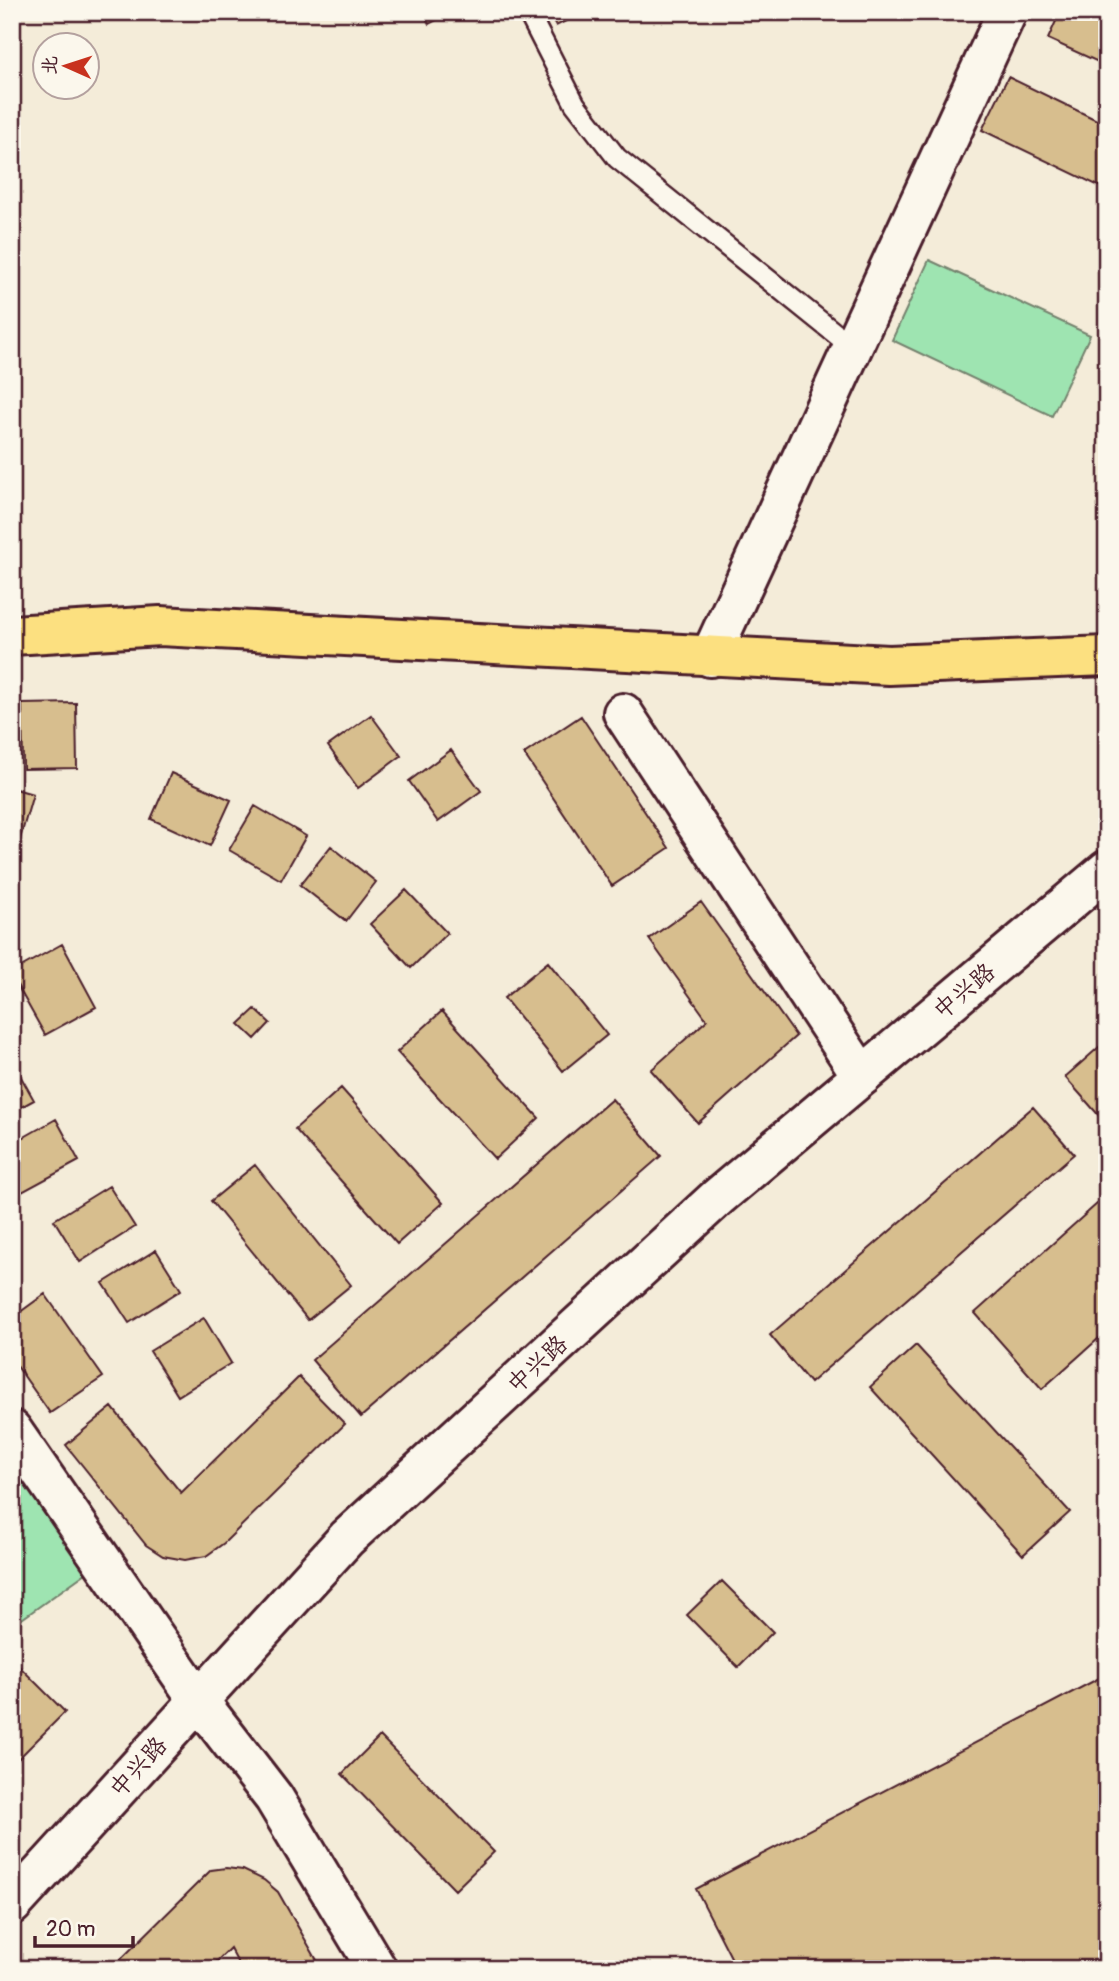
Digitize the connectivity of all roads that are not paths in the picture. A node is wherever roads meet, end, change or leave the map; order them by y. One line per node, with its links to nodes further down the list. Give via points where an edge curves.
1 (528, 12): 3 (lane, via 575,104 617,158)
2 (1007, 12): 3 (street)
3 (852, 347): 6 (street)
4 (12, 635): 6 (main road, via 160,626)
5 (1107, 656): 6 (main road, via 889,665)
6 (710, 657)
7 (623, 713): 9 (street)
8 (1107, 870): 9 (street, 中兴路)
9 (862, 1076): 11 (street, 中兴路, via 718,1197 347,1538)
10 (12, 1430): 11 (street)
11 (199, 1701): 12 (street, 中兴路); 13 (street, via 274,1798)
12 (12, 1905)
13 (377, 1969)

